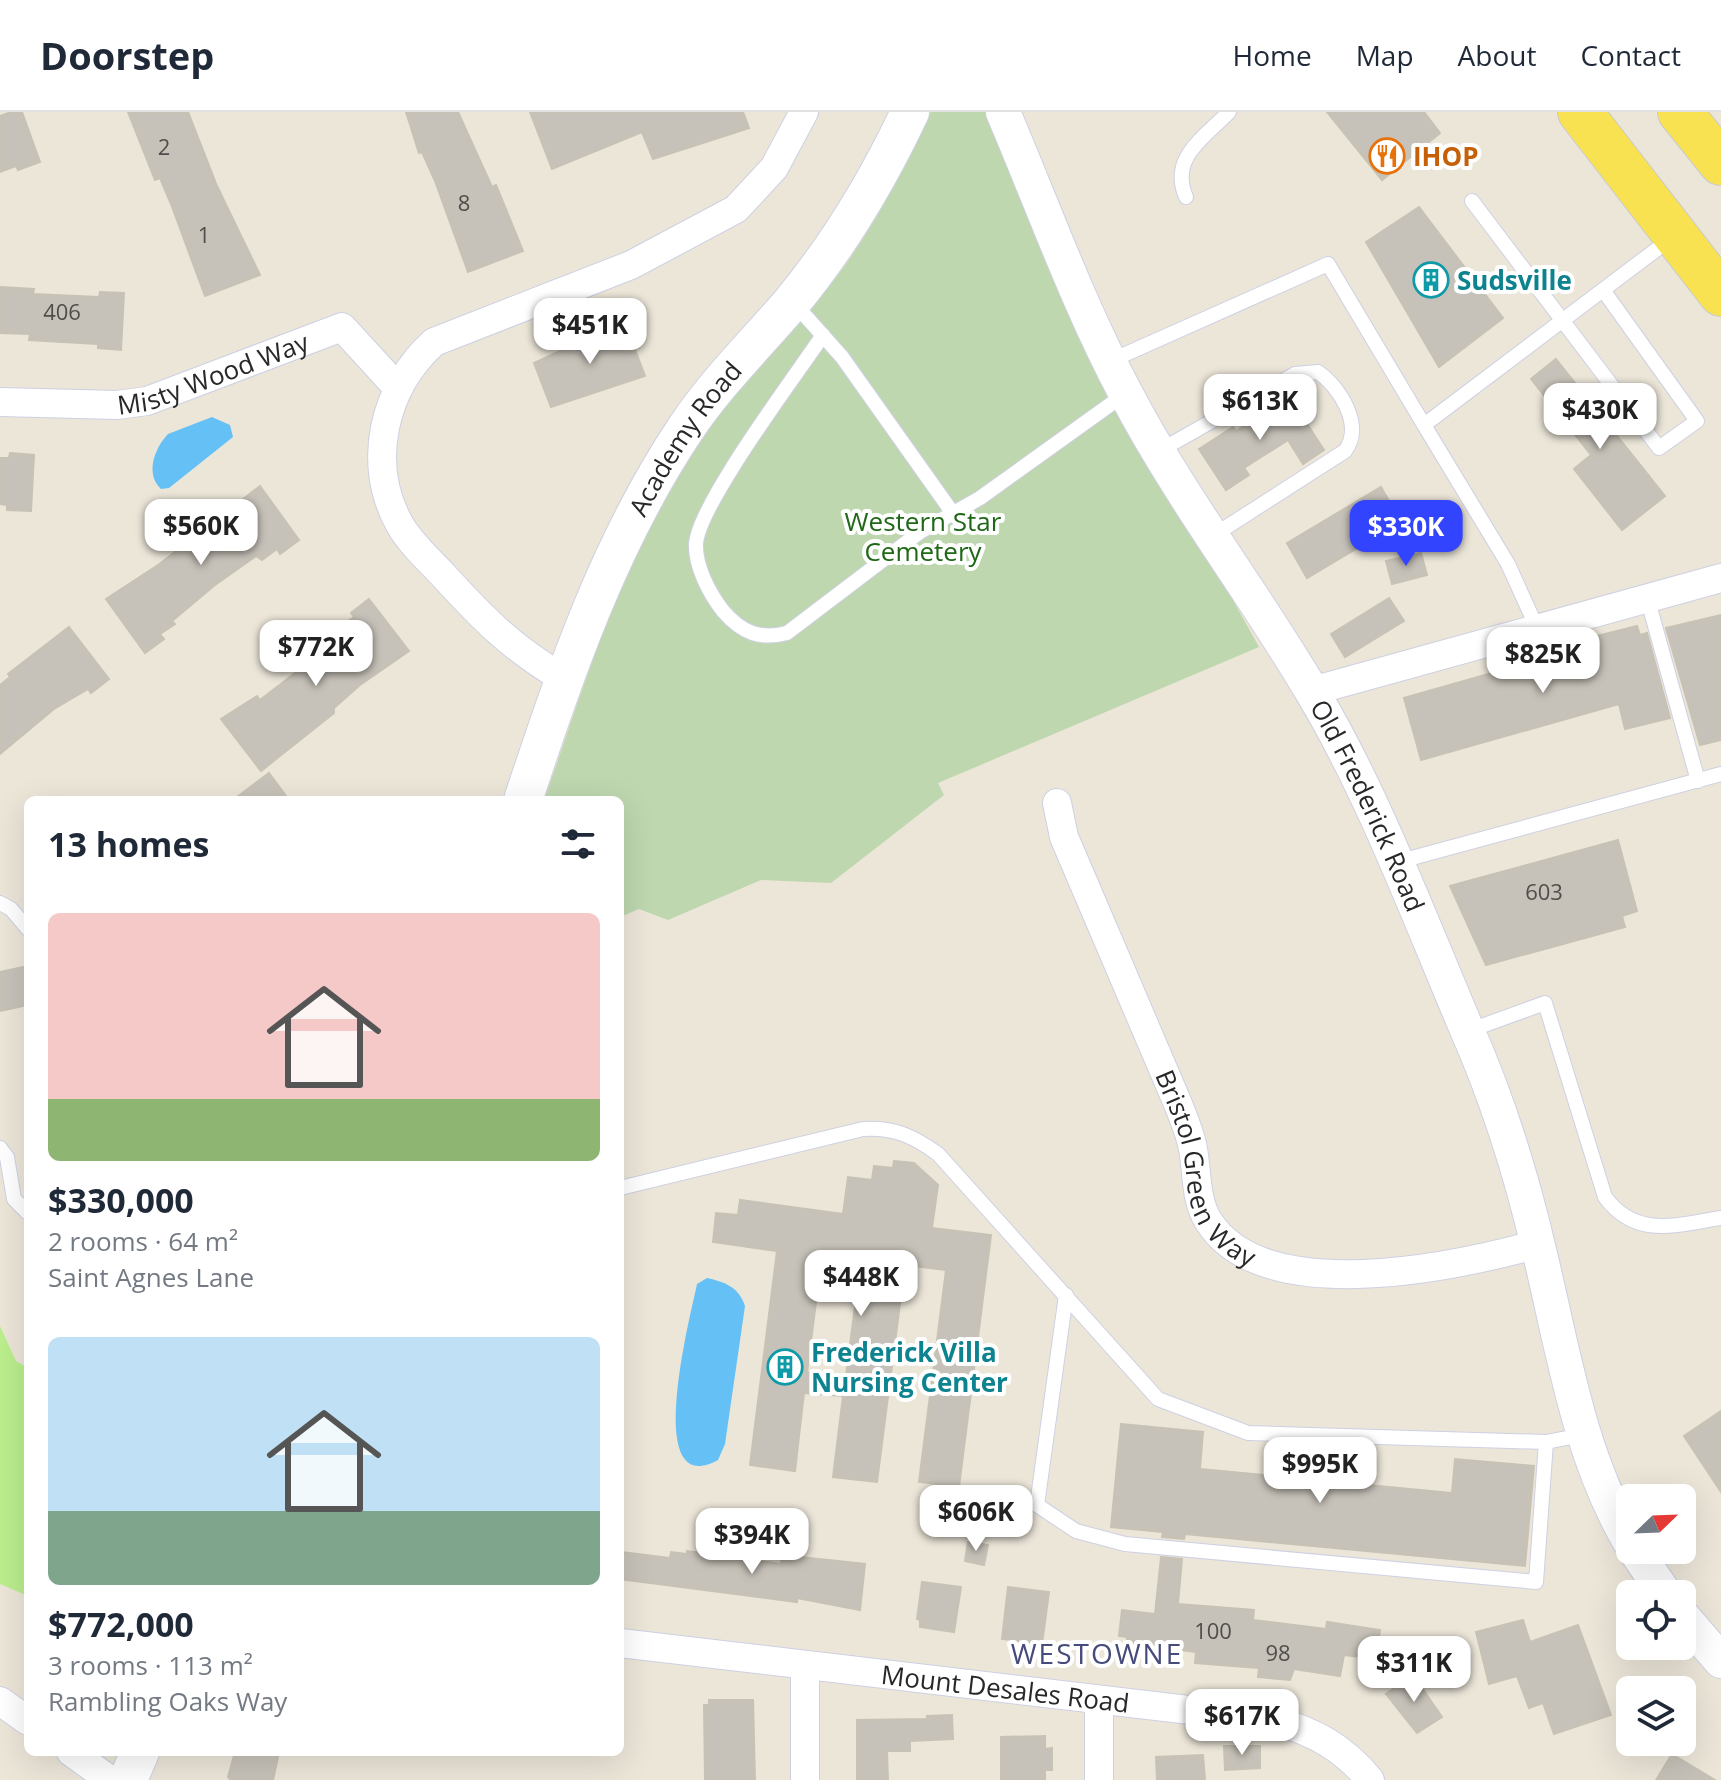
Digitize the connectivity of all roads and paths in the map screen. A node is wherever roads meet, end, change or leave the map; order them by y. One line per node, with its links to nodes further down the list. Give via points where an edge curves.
1 (804, 112): 17 (street, via 774,168 736,209 631,265 434,342)
2 (910, 112): 13 (main road, Academy Road, via 866,196)
3 (1003, 112): 16 (street, Old Frederick Road)
4 (1229, 112): 8 (lane, via 1185,156 1179,180)
5 (1580, 112): 10 (main road)
6 (1680, 112): 7 (main road)
7 (1721, 163)
8 (1186, 197)
9 (1472, 201): 14 (lane)
10 (1676, 234): 11 (lane); 12 (main road)
11 (1603, 290): 14 (lane); 14 (lane, via 1697,421 1659,448)
12 (1716, 290)
13 (792, 301): 15 (lane); 27 (main road, Academy Road, via 687,426 642,498 606,571)
14 (1563, 320): 20 (lane)
15 (823, 335): 22 (lane); 22 (lane, via 704,517 696,541 697,560 722,610 743,630 765,639 787,633)
16 (1110, 361): 18 (street, Old Frederick Road); 20 (lane, via 1328,264)
17 (396, 386): 19 (street, Misty Wood Way, via 342,327 147,401); 27 (street, via 383,435 383,468 399,524 493,629)
18 (1125, 394): 21 (street, Old Frederick Road); 22 (lane, via 980,498)
19 (0, 402)
20 (1424, 425): 26 (lane, via 1508,564)
21 (1159, 451): 23 (street, Old Frederick Road); 23 (lane, via 1295,374 1318,372 1349,411 1353,431 1345,451)
22 (952, 512)
23 (1211, 537): 28 (street, Old Frederick Road)
24 (1721, 578): 25 (street)
25 (1647, 597): 26 (street); 30 (lane)
26 (1536, 626): 28 (street)
27 (564, 679): 31 (main road, Academy Road)
28 (1312, 691): 33 (street, Old Frederick Road)
29 (1721, 774): 30 (lane)
30 (1698, 781): 33 (lane)
31 (524, 796)
32 (1057, 803): 42 (street, Bristol Green Way, via 1064,837 1178,1104 1192,1145 1200,1202 1221,1238 1265,1264 1321,1273 1463,1263)
33 (1394, 862): 36 (street, Old Frederick Road)
34 (0, 903): 35 (lane)
35 (24, 924)
36 (1468, 1031): 41 (lane, via 1545,1003 1605,1197 1617,1213 1663,1228); 42 (street, Old Frederick Road, via 1521,1176)
37 (0, 1148): 39 (lane, via 7,1157)
38 (624, 1187): 43 (lane, via 863,1129 887,1128 912,1136 938,1154)
39 (7, 1199): 40 (lane)
40 (24, 1210)
41 (1721, 1218)
42 (1538, 1244): 44 (street, Old Frederick Road)
43 (1066, 1295): 45 (lane, via 1158,1399 1248,1433); 45 (lane, via 1037,1505 1076,1531 1125,1544 1536,1582)
44 (1582, 1435): 45 (lane); 46 (street, Old Frederick Road)
45 (1546, 1442)
46 (1616, 1511)
47 (1696, 1632): 49 (street)
48 (624, 1643): 50 (street, Mount Desales Road)
49 (1721, 1661)
50 (805, 1665): 52 (street, Mount Desales Road); 58 (street)
51 (0, 1701): 53 (street)
52 (1099, 1702): 59 (street); 60 (street, Mount Desales Road, via 1274,1720 1334,1744)
53 (24, 1718)
54 (77, 1756): 56 (street)
55 (138, 1756): 57 (main road)
56 (110, 1780)
57 (128, 1780)
58 (805, 1780)
59 (1099, 1780)
60 (1370, 1780)

